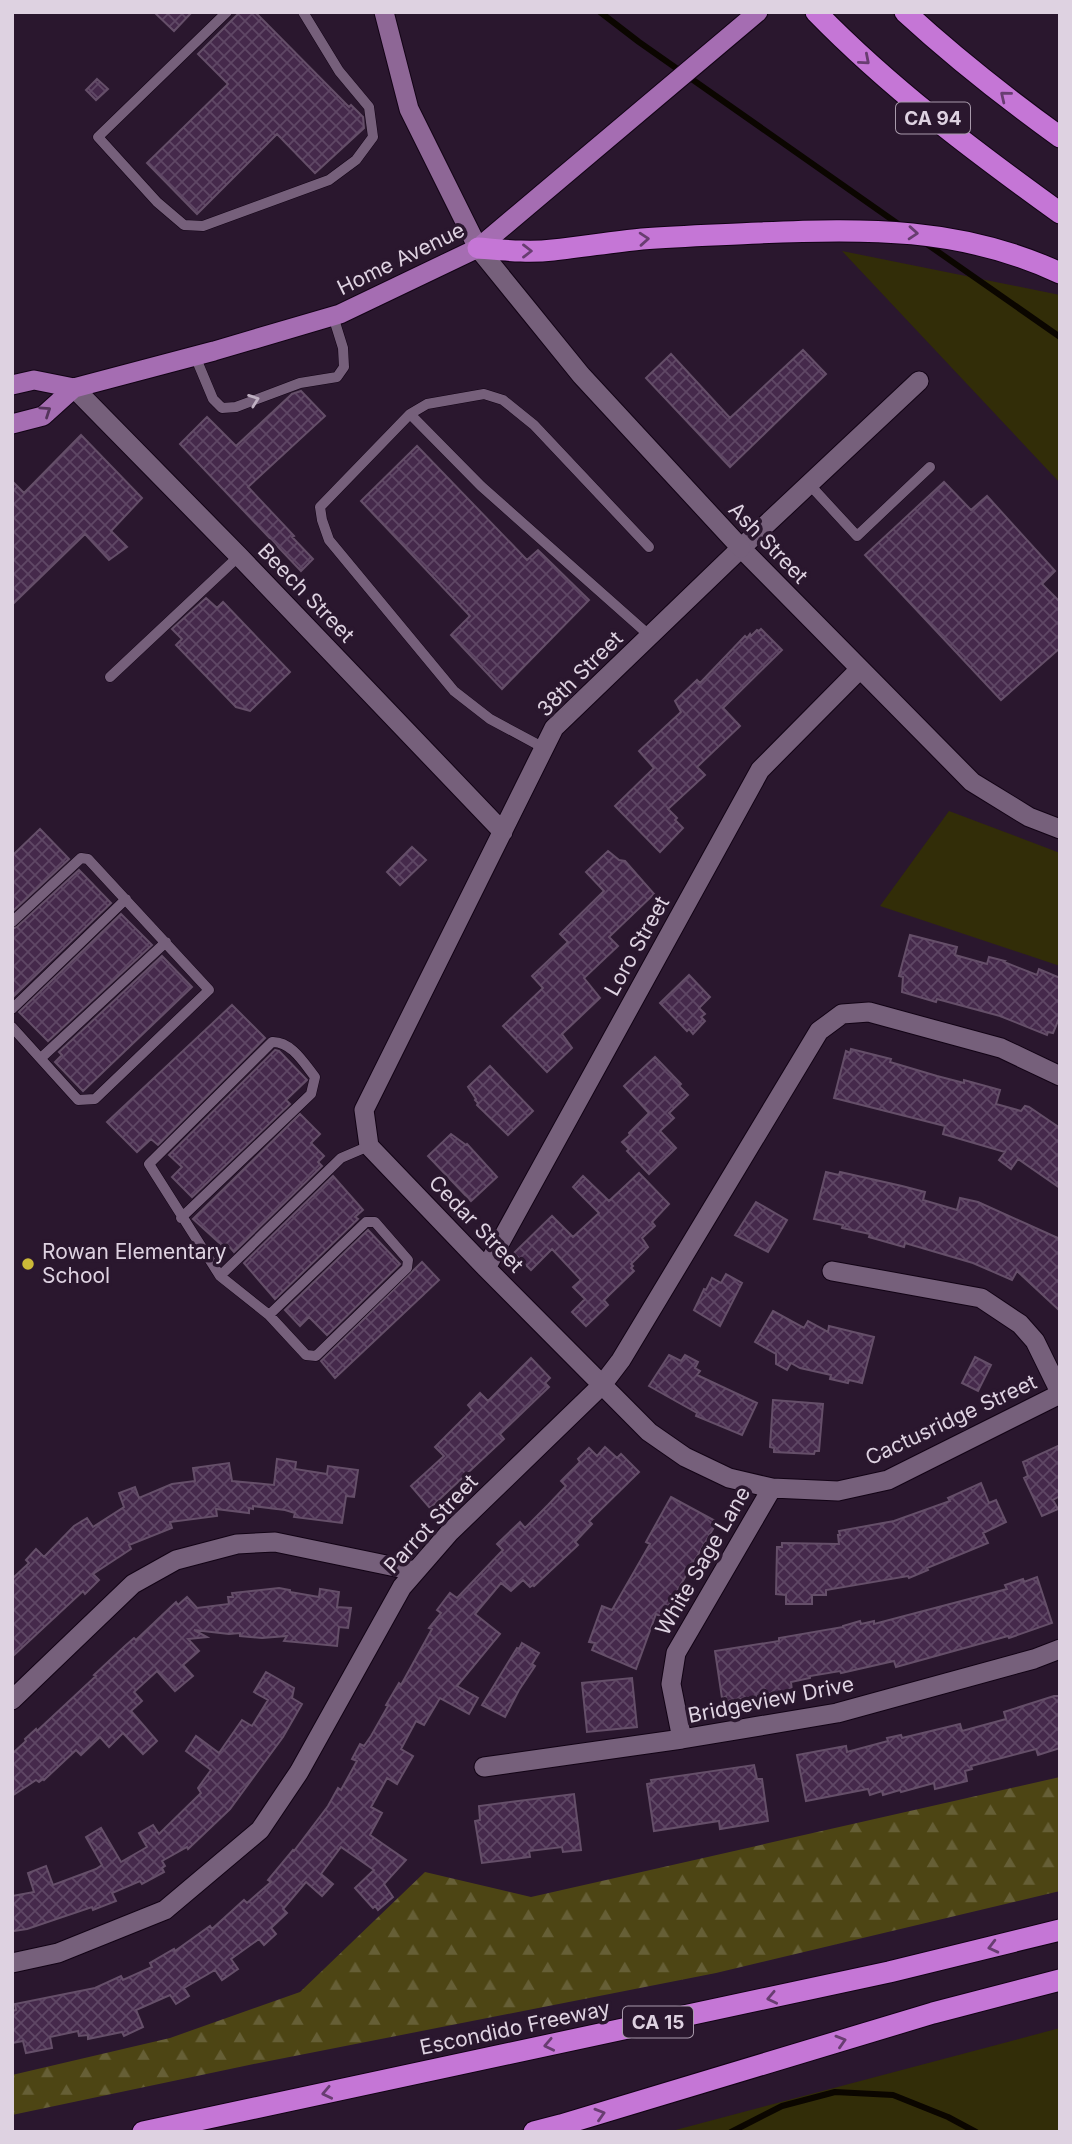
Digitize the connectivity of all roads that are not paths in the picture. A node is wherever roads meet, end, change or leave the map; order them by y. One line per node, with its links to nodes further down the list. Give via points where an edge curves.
1 (227, 12): 2 (lane, via 98,137 184,225 203,226 329,180 356,160 373,137 369,107 339,71)
2 (303, 12)
3 (384, 12): 9 (main road, via 409,108)
4 (758, 12): 9 (main road, Home Avenue)
5 (816, 12): 8 (highway, CA 94, one-way to 8, via 902,93)
6 (905, 12): 7 (highway, CA 94, one-way to 6)
7 (1060, 137)
8 (1060, 213)
9 (478, 248): 10 (highway, one-way to 10, via 552,250 642,239 845,229 967,241 1004,250); 11 (main road, Home Avenue); 21 (street, Ash Street, via 581,375)
10 (1060, 273)
11 (333, 316): 12 (main road, Home Avenue); 12 (lane, one-way to 11, via 213,399 222,408 236,407 300,383 337,377 344,367 343,348)
12 (195, 356): 15 (main road, Home Avenue)
13 (919, 381): 19 (street, 38th Street)
14 (12, 385): 15 (main road, Home Avenue, via 34,380)
15 (74, 388): 17 (main road, Home Avenue, one-way to 15, via 43,416); 22 (street, Beech Street)
16 (410, 414): 20 (lane, via 427,404 484,394 503,400 534,425); 23 (lane, via 481,486); 26 (lane, via 320,507 329,540 454,691 490,719)
17 (12, 424)
18 (930, 467): 19 (lane, via 857,536)
19 (809, 484): 21 (street, 38th Street)
20 (649, 547)
21 (741, 548): 23 (street, 38th Street); 24 (street, Ash Street)
22 (239, 556): 25 (lane); 28 (street, Beech Street)
23 (650, 636): 26 (street, 38th Street, via 554,728)
24 (860, 669): 27 (street, Ash Street, via 972,782 1029,817); 38 (street, Loro Street, via 760,770)
25 (110, 677)
26 (544, 748): 28 (street, 38th Street)
27 (1060, 829)
28 (503, 832): 36 (street, 38th Street, via 364,1110)
29 (126, 899): 30 (lane, via 88,859 81,858); 31 (lane); 32 (lane)
30 (12, 922)
31 (166, 942): 34 (lane); 34 (lane, via 209,989 95,1099 78,1100)
32 (12, 1009)
33 (12, 1027): 34 (lane)
34 (41, 1058)
35 (1060, 1076): 42 (street, Parrot Street, via 1001,1048 869,1012 842,1014 819,1031)
36 (369, 1146): 38 (street, Cedar Street); 40 (lane, via 341,1158)
37 (181, 1218): 37 (lane, via 149,1164 272,1042 279,1042 299,1055 314,1077 311,1094); 40 (lane)
38 (486, 1268): 42 (street, Cedar Street)
39 (832, 1271): 43 (street, via 981,1298 1020,1324 1035,1341)
40 (220, 1276): 41 (lane)
41 (269, 1315): 41 (lane, via 306,1355 316,1356 407,1268 408,1260 375,1222 366,1222)
42 (602, 1385): 44 (street, Cactusridge Street, via 649,1432 685,1457 729,1478); 45 (street, Parrot Street)
43 (1060, 1393): 44 (street, Cactusridge Street, via 888,1480 838,1491)
44 (772, 1488): 48 (street, White Sage Lane, via 676,1653 671,1684)
45 (415, 1571): 47 (street, via 275,1542 237,1545 176,1560 133,1584); 51 (street, Parrot Street, via 299,1772 260,1830 165,1910 58,1953)
46 (1060, 1649): 48 (street, Bridgeview Drive, via 837,1713)
47 (12, 1700)
48 (682, 1740): 49 (street, Bridgeview Drive)
49 (484, 1767)
50 (1060, 1930): 53 (highway, Escondido Freeway / CA 15, one-way to 53, via 875,1975)
51 (12, 1963)
52 (1060, 1980): 54 (highway, one-way to 52, via 933,2012)
53 (143, 2132)
54 (534, 2132)

